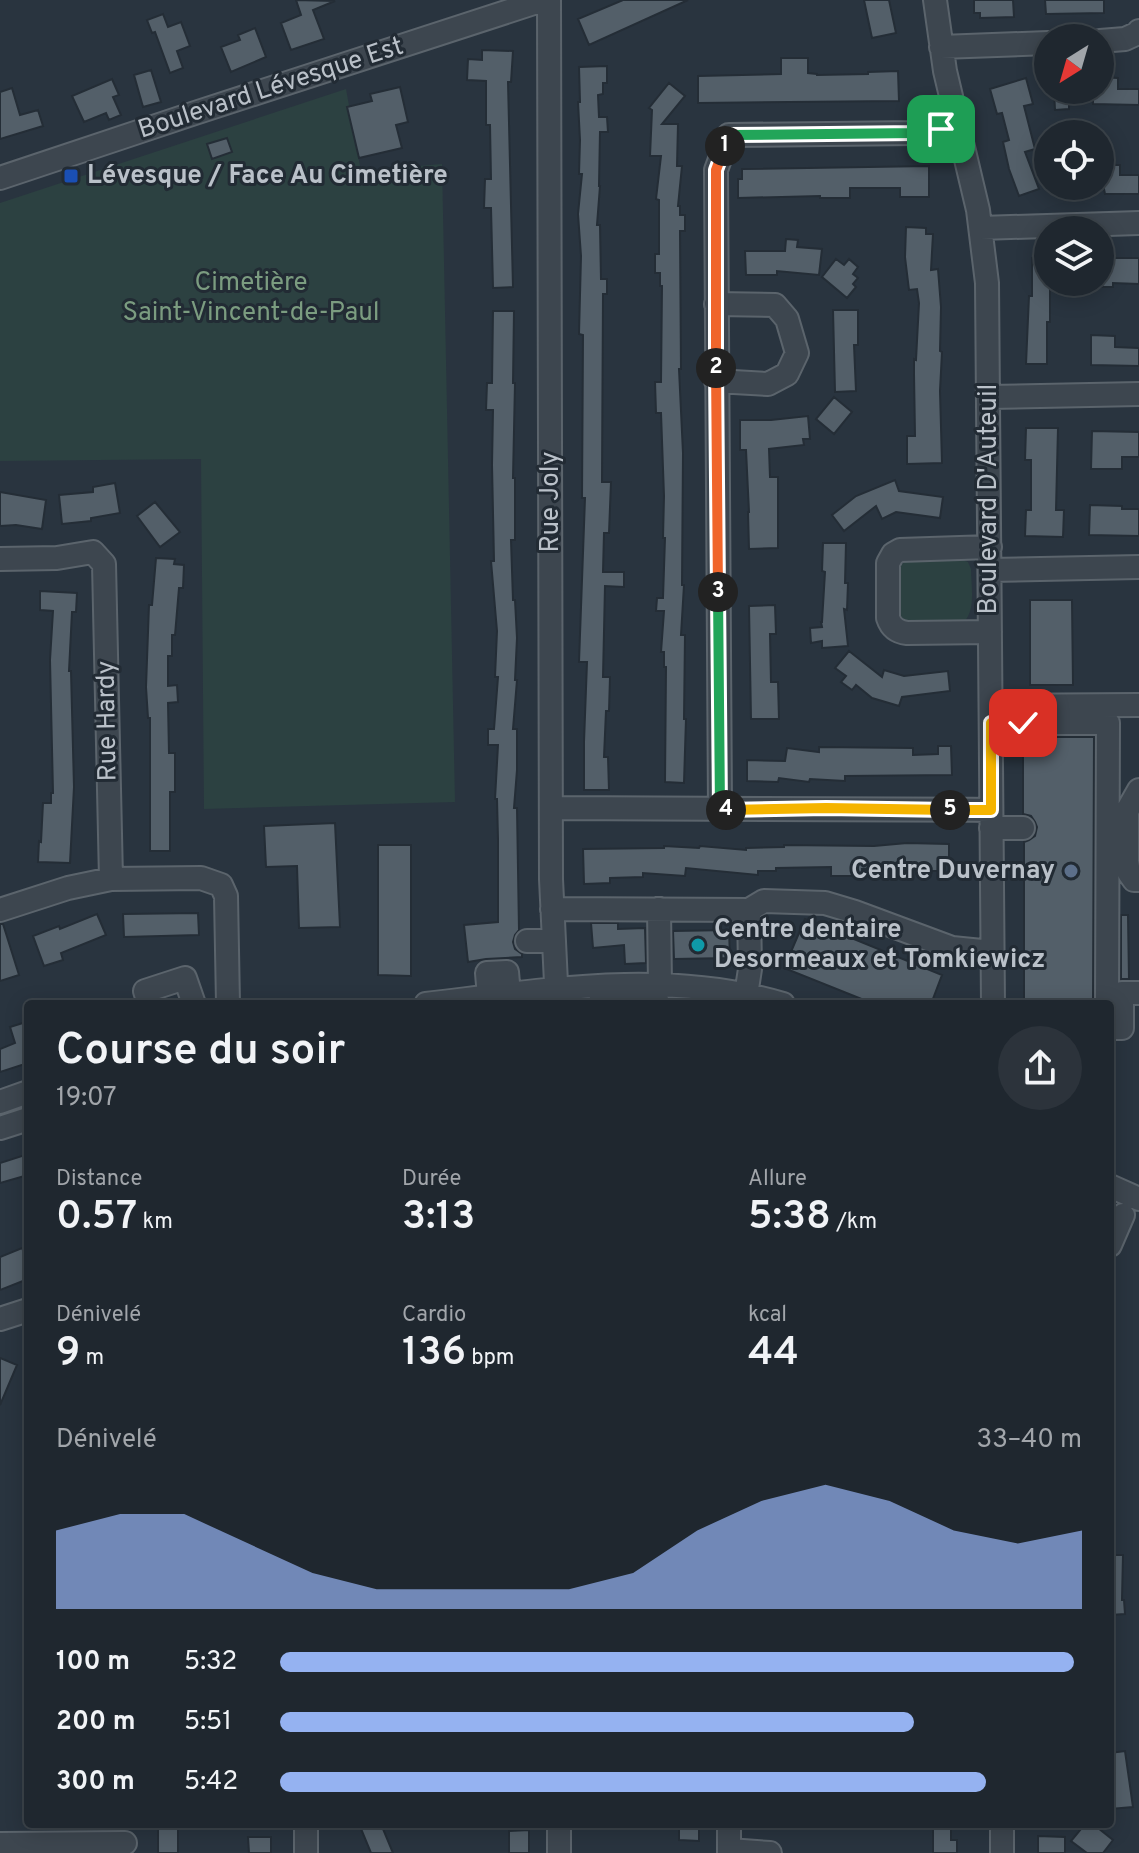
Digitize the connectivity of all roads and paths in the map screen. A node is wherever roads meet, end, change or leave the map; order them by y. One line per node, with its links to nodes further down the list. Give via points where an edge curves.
1 (546, 0): 8 (street, Boulevard Lévesque Est); 23 (street, Rue Joly)
2 (935, 0): 6 (street, Boulevard D'Auteuil)
3 (1139, 31): 4 (street)
4 (1114, 40)
5 (1034, 44): 6 (street)
6 (941, 47): 7 (street, Boulevard D'Auteuil)
7 (957, 125): 10 (street, Boulevard D'Auteuil); 11 (street, via 916,133 729,135 716,170)
8 (0, 178)
9 (1139, 223): 10 (street)
10 (981, 228): 14 (street, Boulevard D'Auteuil)
11 (716, 304): 12 (street); 12 (street, via 775,305 787,319 797,353 787,374 768,384)
12 (716, 381): 24 (street)
13 (1139, 394): 14 (street)
14 (988, 397): 15 (street, Boulevard D'Auteuil)
15 (990, 547): 18 (street, Boulevard D'Auteuil); 19 (street, via 900,550 887,567 888,618 896,630)
16 (0, 559): 27 (street, Rue Hardy, via 93,552 104,564)
17 (1139, 567): 18 (street)
18 (990, 570): 19 (street, Boulevard D'Auteuil)
19 (990, 632): 21 (street, Boulevard D'Auteuil)
20 (1139, 705): 21 (street)
21 (991, 715): 25 (street, Boulevard D'Auteuil); 47 (street, via 1108,723)
22 (1139, 790): 28 (street, via 1127,811 1127,861 1131,877)
23 (552, 808): 24 (street); 29 (street, Rue Joly)
24 (720, 810): 25 (street, via 826,808)
25 (991, 819): 26 (street); 35 (street, Boulevard D'Auteuil)
26 (1023, 828)
27 (111, 879): 31 (street); 42 (street, via 201,878 221,885 226,896)
28 (1139, 880)
29 (552, 909): 30 (street); 34 (street, Rue Joly)
30 (659, 909): 32 (street); 37 (street)
31 (0, 910)
32 (749, 910): 35 (street, via 764,901 825,903 952,948); 38 (street)
33 (527, 941): 34 (street)
34 (553, 941): 39 (street, Rue Joly)
35 (992, 952): 46 (street, Boulevard D'Auteuil)
36 (1139, 993): 48 (street, via 1122,993 1122,1028)
37 (659, 994): 38 (street, via 695,987); 39 (street, via 607,985); 44 (street)
38 (746, 995): 45 (street)
39 (556, 997): 43 (street)
40 (148, 1000): 41 (street, via 145,991 185,978)
41 (193, 1000)
42 (228, 1000)
43 (462, 1000)
44 (623, 1000)
45 (767, 1000)
46 (991, 1000)
47 (1107, 1000)
48 (1114, 1028)
49 (24, 1093): 50 (street)
50 (0, 1102)
51 (24, 1120): 52 (street)
52 (0, 1128)
53 (1114, 1192): 54 (street)
54 (1128, 1211): 55 (street)
55 (1114, 1239)
56 (24, 1311): 57 (street)
57 (0, 1319)
58 (306, 1828): 65 (street)
59 (559, 1828): 66 (street)
60 (729, 1828): 64 (street)
61 (1002, 1828): 68 (street)
62 (125, 1840): 63 (street)
63 (0, 1844)
64 (729, 1852): 67 (street)
65 (306, 1853)
66 (559, 1853)
67 (770, 1853)
68 (1002, 1853)

